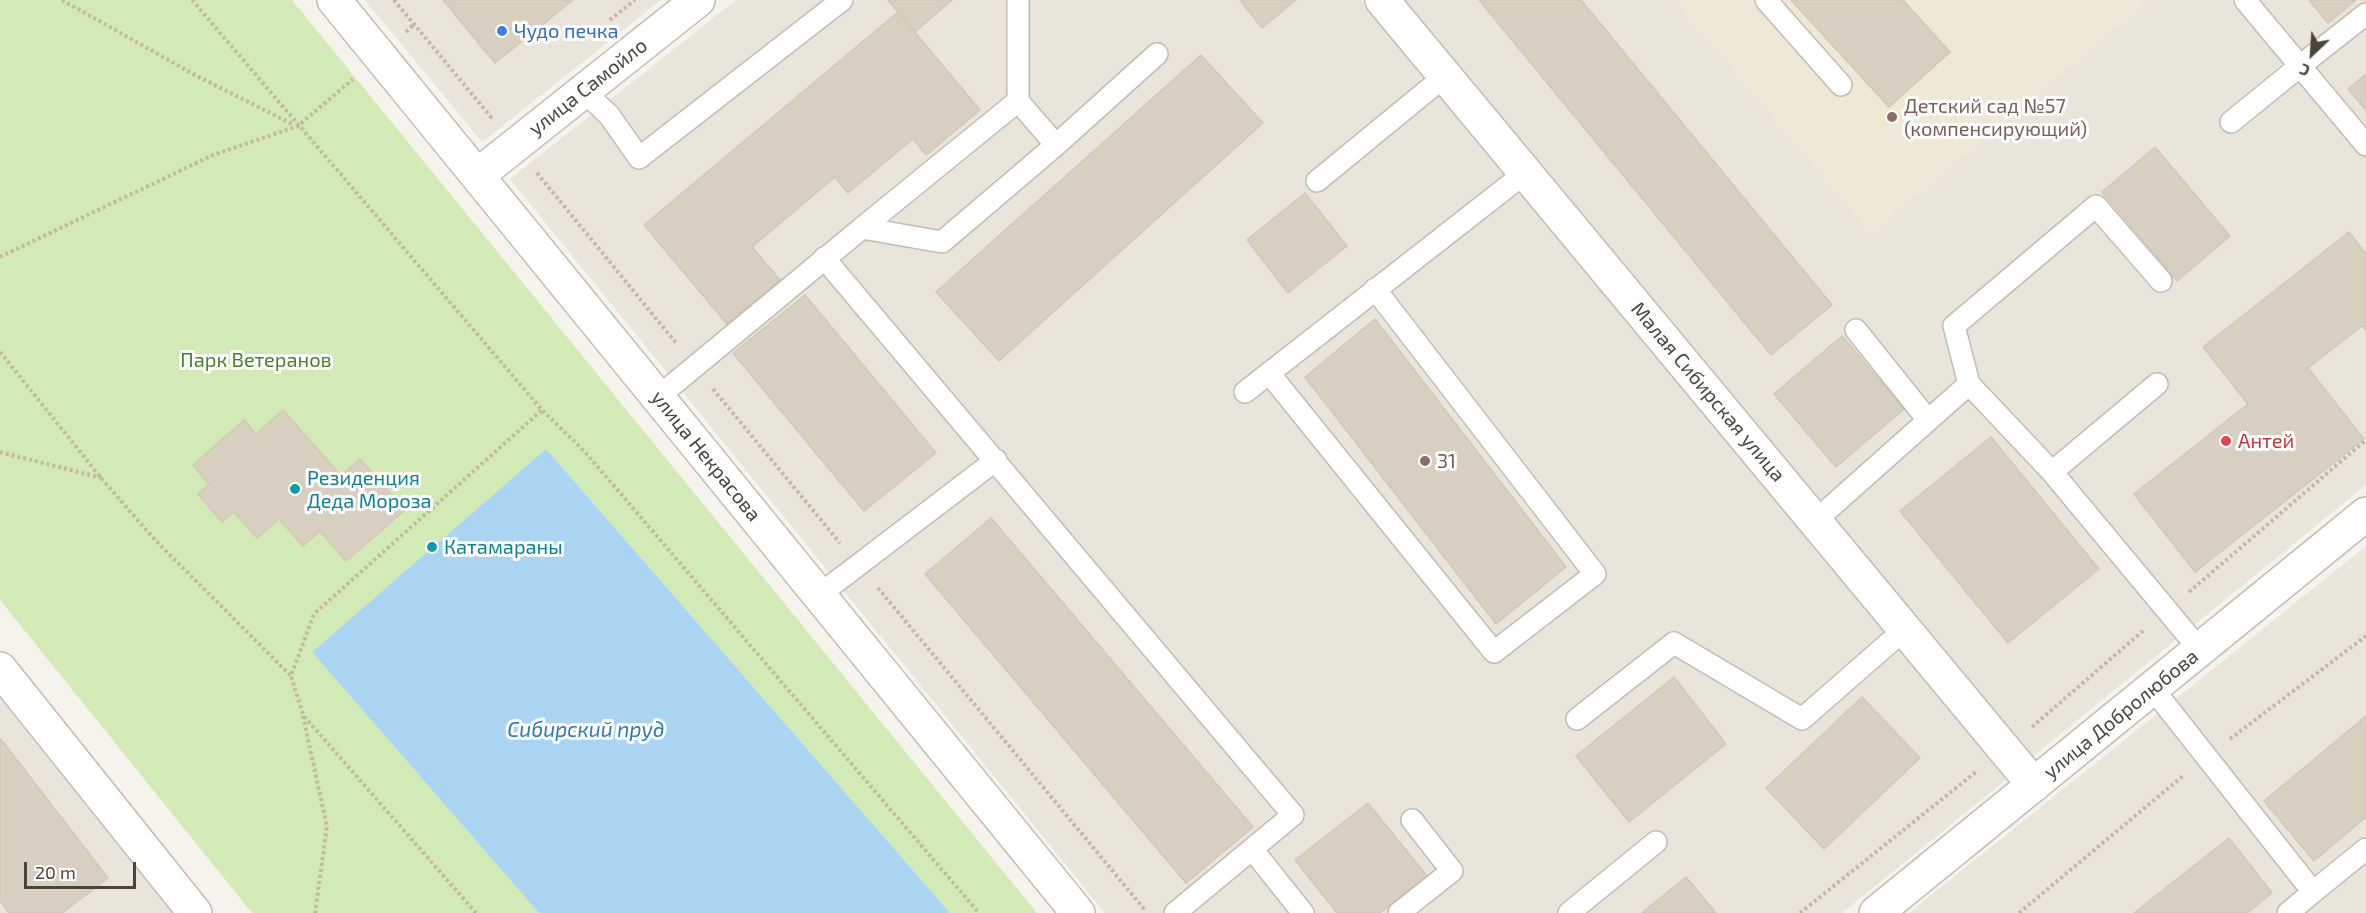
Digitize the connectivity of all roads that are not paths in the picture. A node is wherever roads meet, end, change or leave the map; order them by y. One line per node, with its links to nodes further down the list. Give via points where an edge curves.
1 (334, 0): 19 (street, улица Некрасова)
2 (698, 0): 13 (street, улица Самойло)
3 (842, 0): 13 (lane, via 639,158 609,115)
4 (1018, 0): 14 (lane)
5 (1382, 0): 11 (street, Малая Сибирская улица)
6 (1767, 0): 12 (lane)
7 (2245, 0): 10 (lane)
8 (2366, 14): 10 (lane)
9 (1157, 54): 16 (lane)
10 (2300, 66): 15 (lane); 17 (lane)
11 (1445, 76): 18 (street, Малая Сибирская улица); 20 (lane)
12 (1841, 85)
13 (583, 91): 19 (street, улица Самойло)
14 (1018, 101): 16 (lane); 21 (lane)
15 (2231, 122)
16 (1056, 145): 21 (lane, via 942,242)
17 (2366, 145)
18 (1525, 173): 24 (lane); 35 (street, Малая Сибирская улица)
19 (478, 175): 30 (street, улица Некрасова)
20 (1317, 181)
21 (862, 228): 22 (lane)
22 (824, 258): 30 (lane); 32 (lane)
23 (2161, 281): 27 (lane, via 2096,206 1954,326)
24 (1375, 289): 26 (lane); 26 (lane, via 1595,574 1494,652)
25 (1856, 330): 31 (lane)
26 (1269, 373): 29 (lane)
27 (1969, 384): 31 (lane); 33 (lane)
28 (2157, 384): 33 (lane)
29 (1245, 392)
30 (658, 397): 36 (street, улица Некрасова)
31 (1928, 420): 35 (lane)
32 (996, 460): 36 (lane); 45 (lane, via 1293,815)
33 (2052, 472): 38 (lane)
34 (2366, 514): 38 (street, улица Добролюбова)
35 (1815, 521): 37 (street, Малая Сибирская улица)
36 (819, 595): 49 (street, улица Некрасова)
37 (1905, 629): 41 (lane, via 1802,719 1674,643); 42 (street, Малая Сибирская улица)
38 (2200, 650): 40 (street, улица Добролюбова)
39 (0, 669): 48 (street)
40 (2152, 689): 42 (street, улица Добролюбова); 47 (lane)
41 (1577, 719)
42 (2034, 785): 54 (street, улица Добролюбова)
43 (1412, 820): 52 (lane, via 1452,871)
44 (1656, 842): 53 (lane)
45 (1252, 849): 50 (lane); 51 (lane)
46 (2366, 849): 47 (lane)
47 (2313, 892): 55 (lane)
48 (195, 913)
49 (1078, 913)
50 (1175, 913)
51 (1303, 913)
52 (1400, 913)
53 (1569, 913)
54 (1875, 913)
55 (2288, 913)

